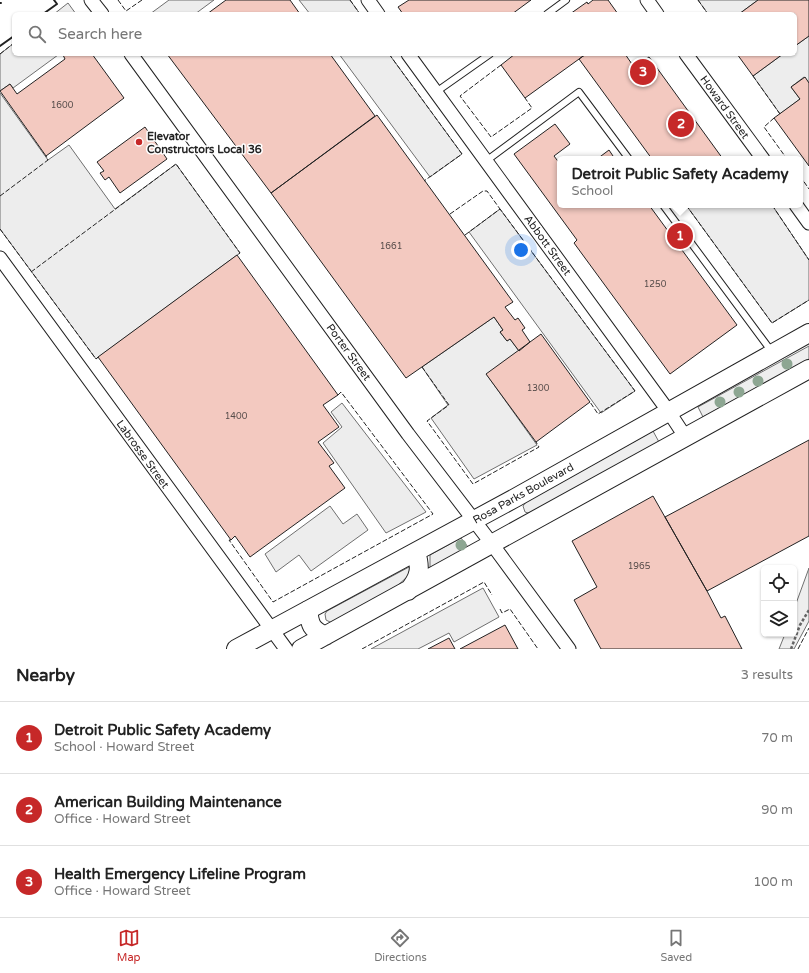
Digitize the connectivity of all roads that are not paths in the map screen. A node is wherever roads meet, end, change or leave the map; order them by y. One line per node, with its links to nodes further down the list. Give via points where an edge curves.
1 (91, 0): 5 (street)
2 (368, 0): 6 (street)
3 (566, 0): 7 (lane)
4 (647, 0): 8 (street)
5 (100, 12)
6 (377, 12)
7 (549, 12)
8 (656, 12)
9 (132, 56): 27 (street, Porter Street)
10 (409, 56): 13 (street, Abbott Street)
11 (487, 56): 13 (lane)
12 (687, 56): 15 (street, Howard Street)
13 (436, 92): 16 (street, Abbott Street)
14 (627, 156): 16 (lane, via 579,92)
15 (761, 156)
16 (486, 161): 24 (street, Abbott Street)
17 (665, 208): 22 (lane)
18 (798, 208): 19 (street)
19 (809, 222)
20 (0, 258): 33 (street, Labrosse Street)
21 (809, 333): 22 (main road, Rosa Parks Boulevard)
22 (773, 353): 24 (main road, Rosa Parks Boulevard)
23 (809, 369): 25 (main road)
24 (668, 412): 25 (street, Abbott Street); 26 (main road, Rosa Parks Boulevard)
25 (686, 438): 28 (main road)
26 (515, 498): 27 (main road, Rosa Parks Boulevard); 28 (main road, via 518,516 524,522)
27 (473, 520): 29 (street, Porter Street); 30 (main road, Rosa Parks Boulevard)
28 (532, 523): 29 (main road)
29 (492, 544): 31 (main road); 38 (street, Porter Street)
30 (416, 552): 31 (main road, via 419,561 418,576); 32 (main road, Rosa Parks Boulevard)
31 (407, 591): 34 (main road)
32 (308, 610): 33 (main road, Rosa Parks Boulevard); 34 (main road, via 312,627)
33 (271, 629): 35 (main road, Rosa Parks Boulevard); 36 (street, Labrosse Street)
34 (325, 636): 37 (main road)
35 (239, 648)
36 (286, 649)
37 (301, 649)
38 (569, 649)

